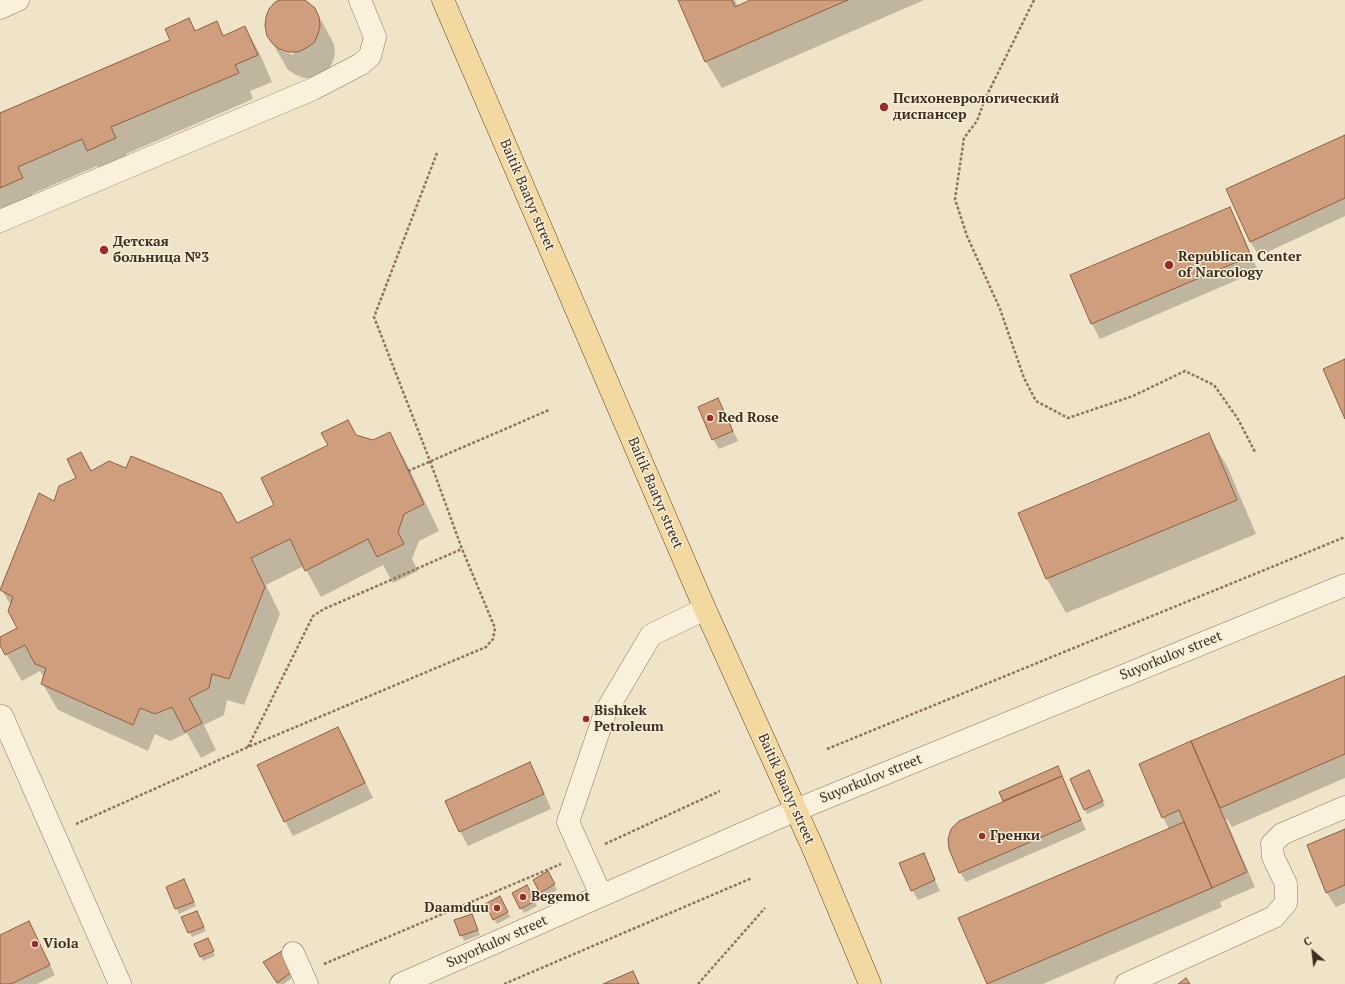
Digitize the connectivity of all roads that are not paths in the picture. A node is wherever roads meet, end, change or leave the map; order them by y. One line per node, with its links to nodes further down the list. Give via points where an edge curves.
1 (18, 0): 4 (street)
2 (360, 0): 5 (street, via 375,37 370,56 361,64 313,89)
3 (443, 0): 7 (main road, Baitik Baatyr street)
4 (0, 8)
5 (0, 221)
6 (1345, 585): 10 (street, Suyorkulov street)
7 (705, 609): 10 (main road, Baitik Baatyr street); 11 (street, via 651,635 605,713 568,822)
8 (2, 716): 14 (street)
9 (1345, 807): 17 (street, via 1282,834 1272,844 1273,856 1286,884 1286,903 1274,917)
10 (796, 810): 11 (street, Suyorkulov street); 16 (main road, Baitik Baatyr street)
11 (601, 895): 15 (street, Suyorkulov street)
12 (293, 953): 13 (street)
13 (304, 979)
14 (120, 984)
15 (401, 984)
16 (870, 984)
17 (1126, 984)

